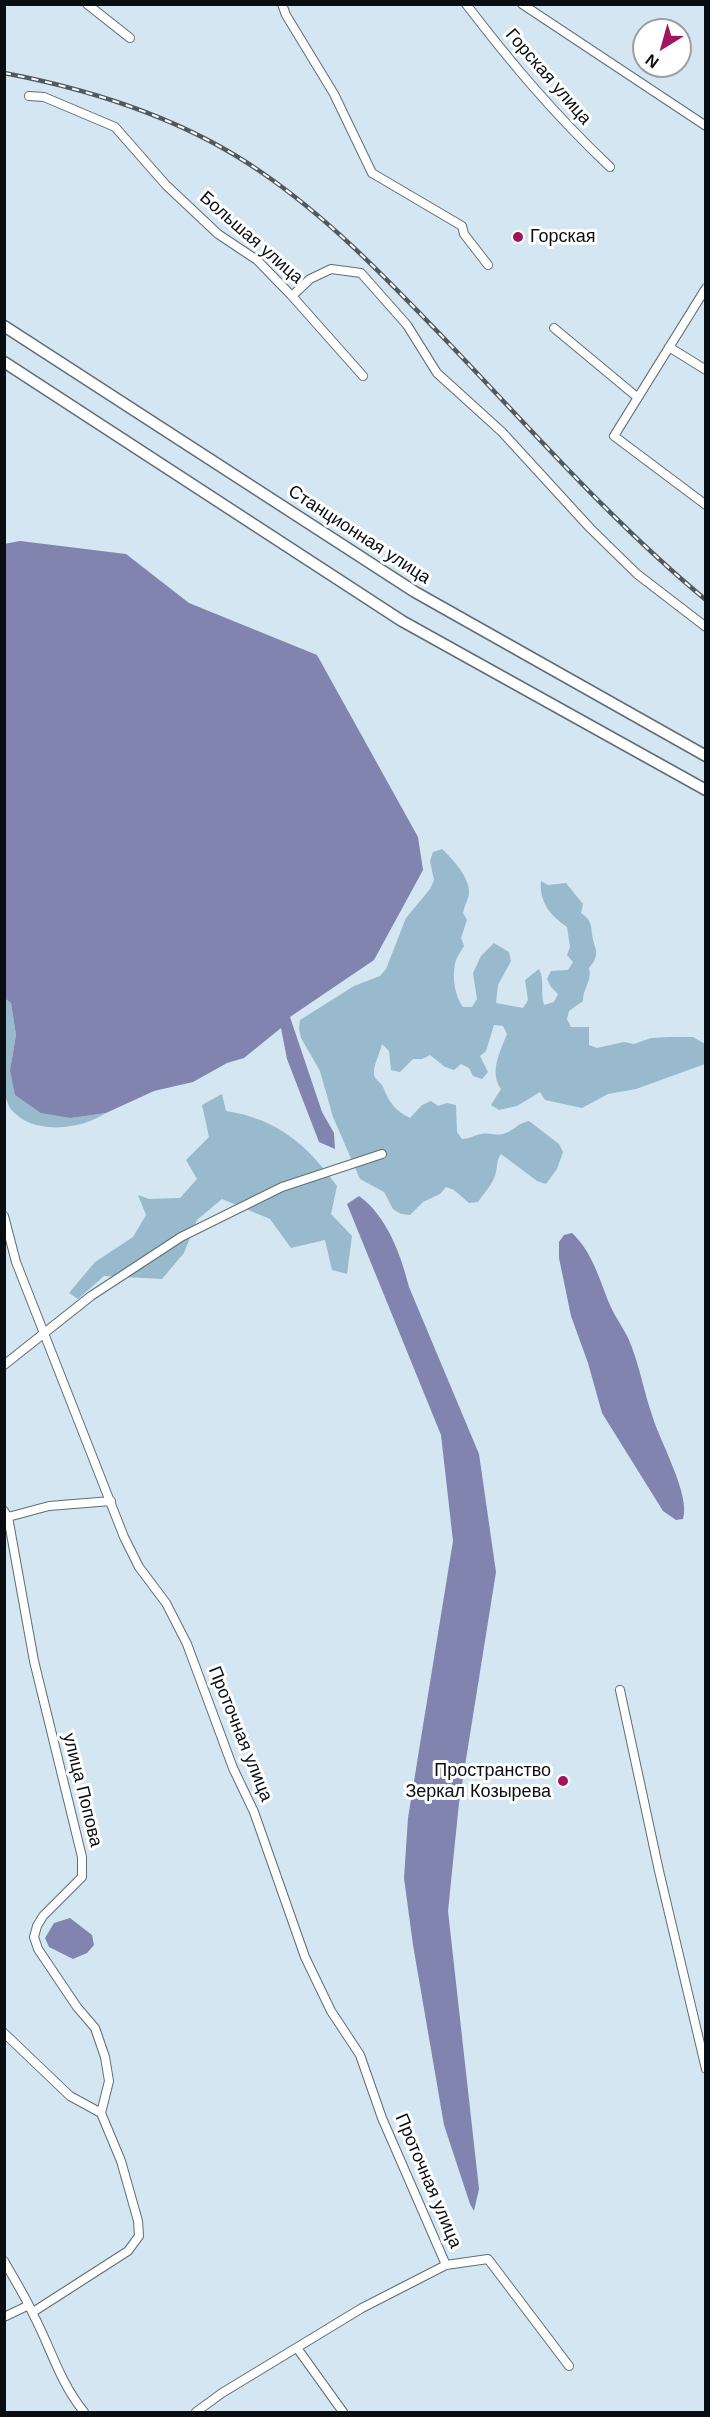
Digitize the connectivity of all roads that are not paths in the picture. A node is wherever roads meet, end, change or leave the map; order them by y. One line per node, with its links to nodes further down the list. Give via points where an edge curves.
1 (87, 4): 5 (street)
2 (282, 4): 9 (street, via 334,94 372,173 462,226)
3 (466, 4): 8 (street, Горская улица, via 529,85)
4 (522, 4): 7 (street, Горская улица)
5 (130, 38)
6 (29, 96): 11 (street, Большая улица, via 44,97 115,128 166,186 218,234 257,260)
7 (705, 126)
8 (610, 167)
9 (488, 265)
10 (705, 288): 14 (street)
11 (292, 296): 17 (street, Большая улица); 20 (street, via 310,279 331,269 361,273 407,325 437,373 502,432 637,574)
12 (4, 326): 21 (main road, Станционная улица, via 415,592)
13 (554, 328): 18 (street)
14 (669, 347): 16 (street); 18 (street)
15 (4, 362): 22 (main road, via 402,621)
16 (705, 370)
17 (363, 376)
18 (637, 397): 19 (street, via 614,436)
19 (705, 505)
20 (705, 627)
21 (705, 756)
22 (705, 790)
23 (381, 1154): 25 (street, via 282,1187 181,1237 92,1296)
24 (4, 1216): 25 (street, Проточная улица, via 16,1262)
25 (45, 1333): 26 (street); 27 (street, Проточная улица)
26 (4, 1365)
27 (111, 1501): 28 (street); 34 (street, Проточная улица, via 139,1567 166,1603 187,1644 233,1768 254,1812 305,1957 331,2011 360,2055 382,2118)
28 (6, 1514): 32 (street, улица Попова, via 34,1661 82,1857 82,1877 43,1916 34,1937 38,1949 95,2028 109,2081)
29 (620, 1690): 31 (street)
30 (4, 2033): 32 (street, via 70,2096)
31 (705, 2069)
32 (102, 2114): 35 (street, via 121,2161 139,2236 128,2252)
33 (4, 2261): 35 (street)
34 (446, 2265): 37 (street, via 362,2308); 38 (street, via 488,2259)
35 (30, 2309): 36 (street); 39 (street, via 56,2370)
36 (4, 2317)
37 (297, 2348): 40 (street); 41 (street)
38 (569, 2366)
39 (84, 2412)
40 (196, 2412)
41 (342, 2412)

